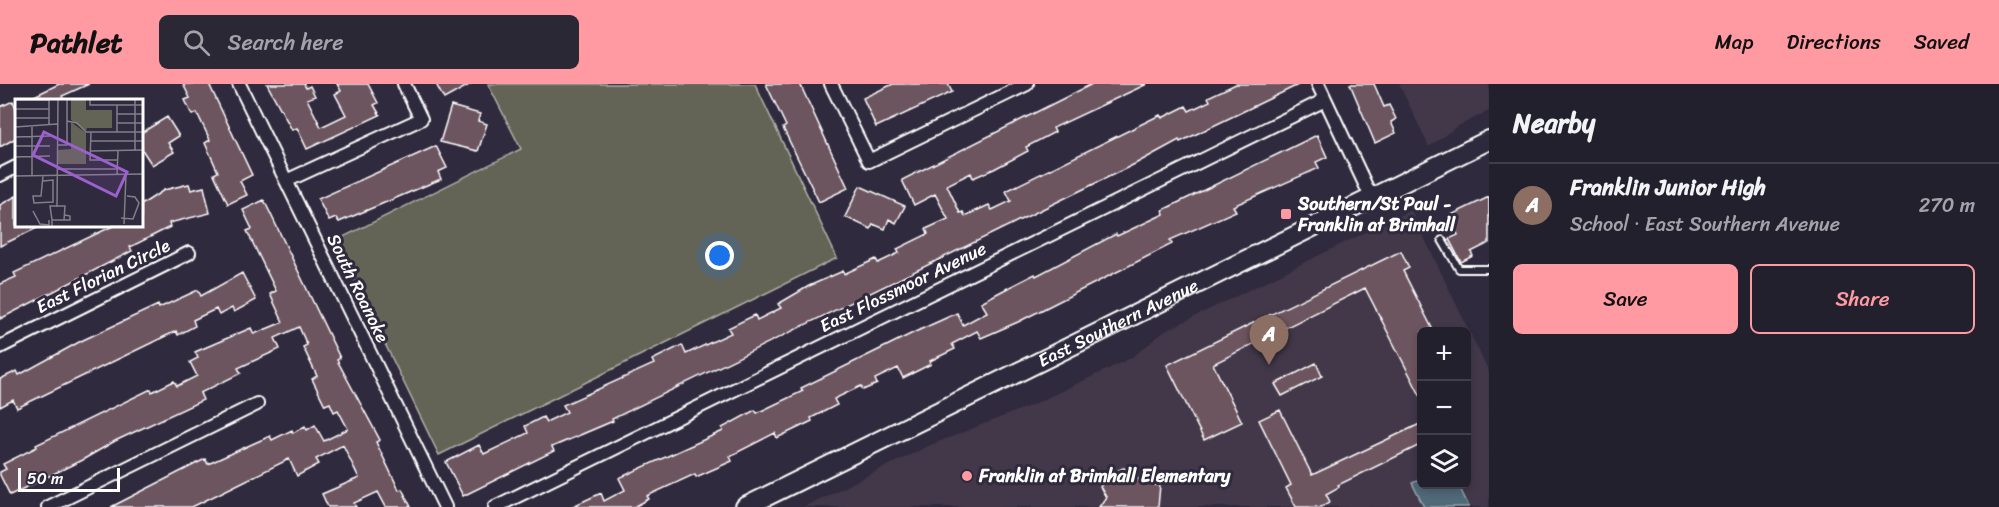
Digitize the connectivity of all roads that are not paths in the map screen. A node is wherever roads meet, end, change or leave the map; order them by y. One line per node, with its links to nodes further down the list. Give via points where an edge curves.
1 (239, 84): 10 (street, South Roanoke)
2 (404, 84): 10 (street, via 421,119)
3 (831, 84): 4 (street, via 869,161)
4 (1027, 84)
5 (1318, 84): 6 (street)
6 (1326, 100): 11 (street); 19 (street, East Flossmoor Avenue)
7 (1489, 140): 11 (main road, East Southern Avenue)
8 (15, 168): 9 (street)
9 (0, 175)
10 (286, 181): 18 (street, South Roanoke)
11 (1372, 199): 20 (main road, East Southern Avenue)
12 (1442, 240): 14 (lane, via 1459,269)
13 (189, 253): 15 (street, East Florian Circle)
14 (1489, 269)
15 (0, 347)
16 (257, 404): 17 (street)
17 (48, 507)
18 (445, 507)
19 (495, 507)
20 (745, 507)

